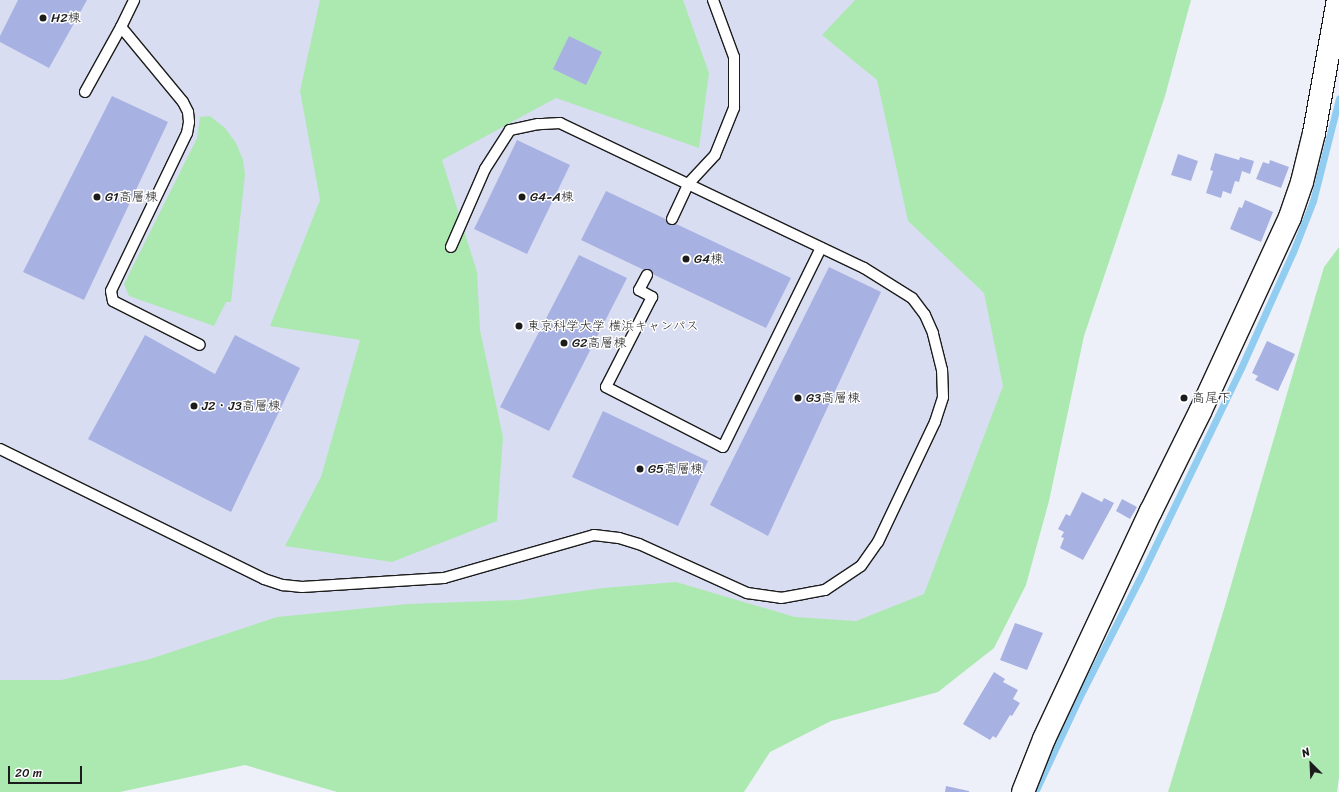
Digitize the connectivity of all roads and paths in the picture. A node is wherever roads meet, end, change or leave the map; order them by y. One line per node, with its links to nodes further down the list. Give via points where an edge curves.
1 (134, 0): 4 (lane)
2 (713, 0): 6 (lane, via 734,57 734,108 715,155)
3 (1338, 0): 13 (street, via 1314,133 1290,217 1047,732)
4 (122, 27): 5 (lane); 11 (lane, via 183,102 189,122 187,133 111,291 113,301)
5 (85, 92)
6 (689, 183): 7 (lane); 8 (lane, via 560,123 538,124 510,130 485,169); 9 (lane)
7 (672, 219)
8 (451, 247)
9 (821, 248): 10 (lane, via 723,447 606,387 652,297 639,290); 12 (lane, via 864,268 912,298 925,315 933,333 941,364 944,397 935,422 878,542 861,566 825,590 781,598 747,593 640,544 594,535 444,578 302,587 283,585 264,579)
10 (647, 275)
11 (200, 345)
12 (0, 449)
13 (1022, 792)

